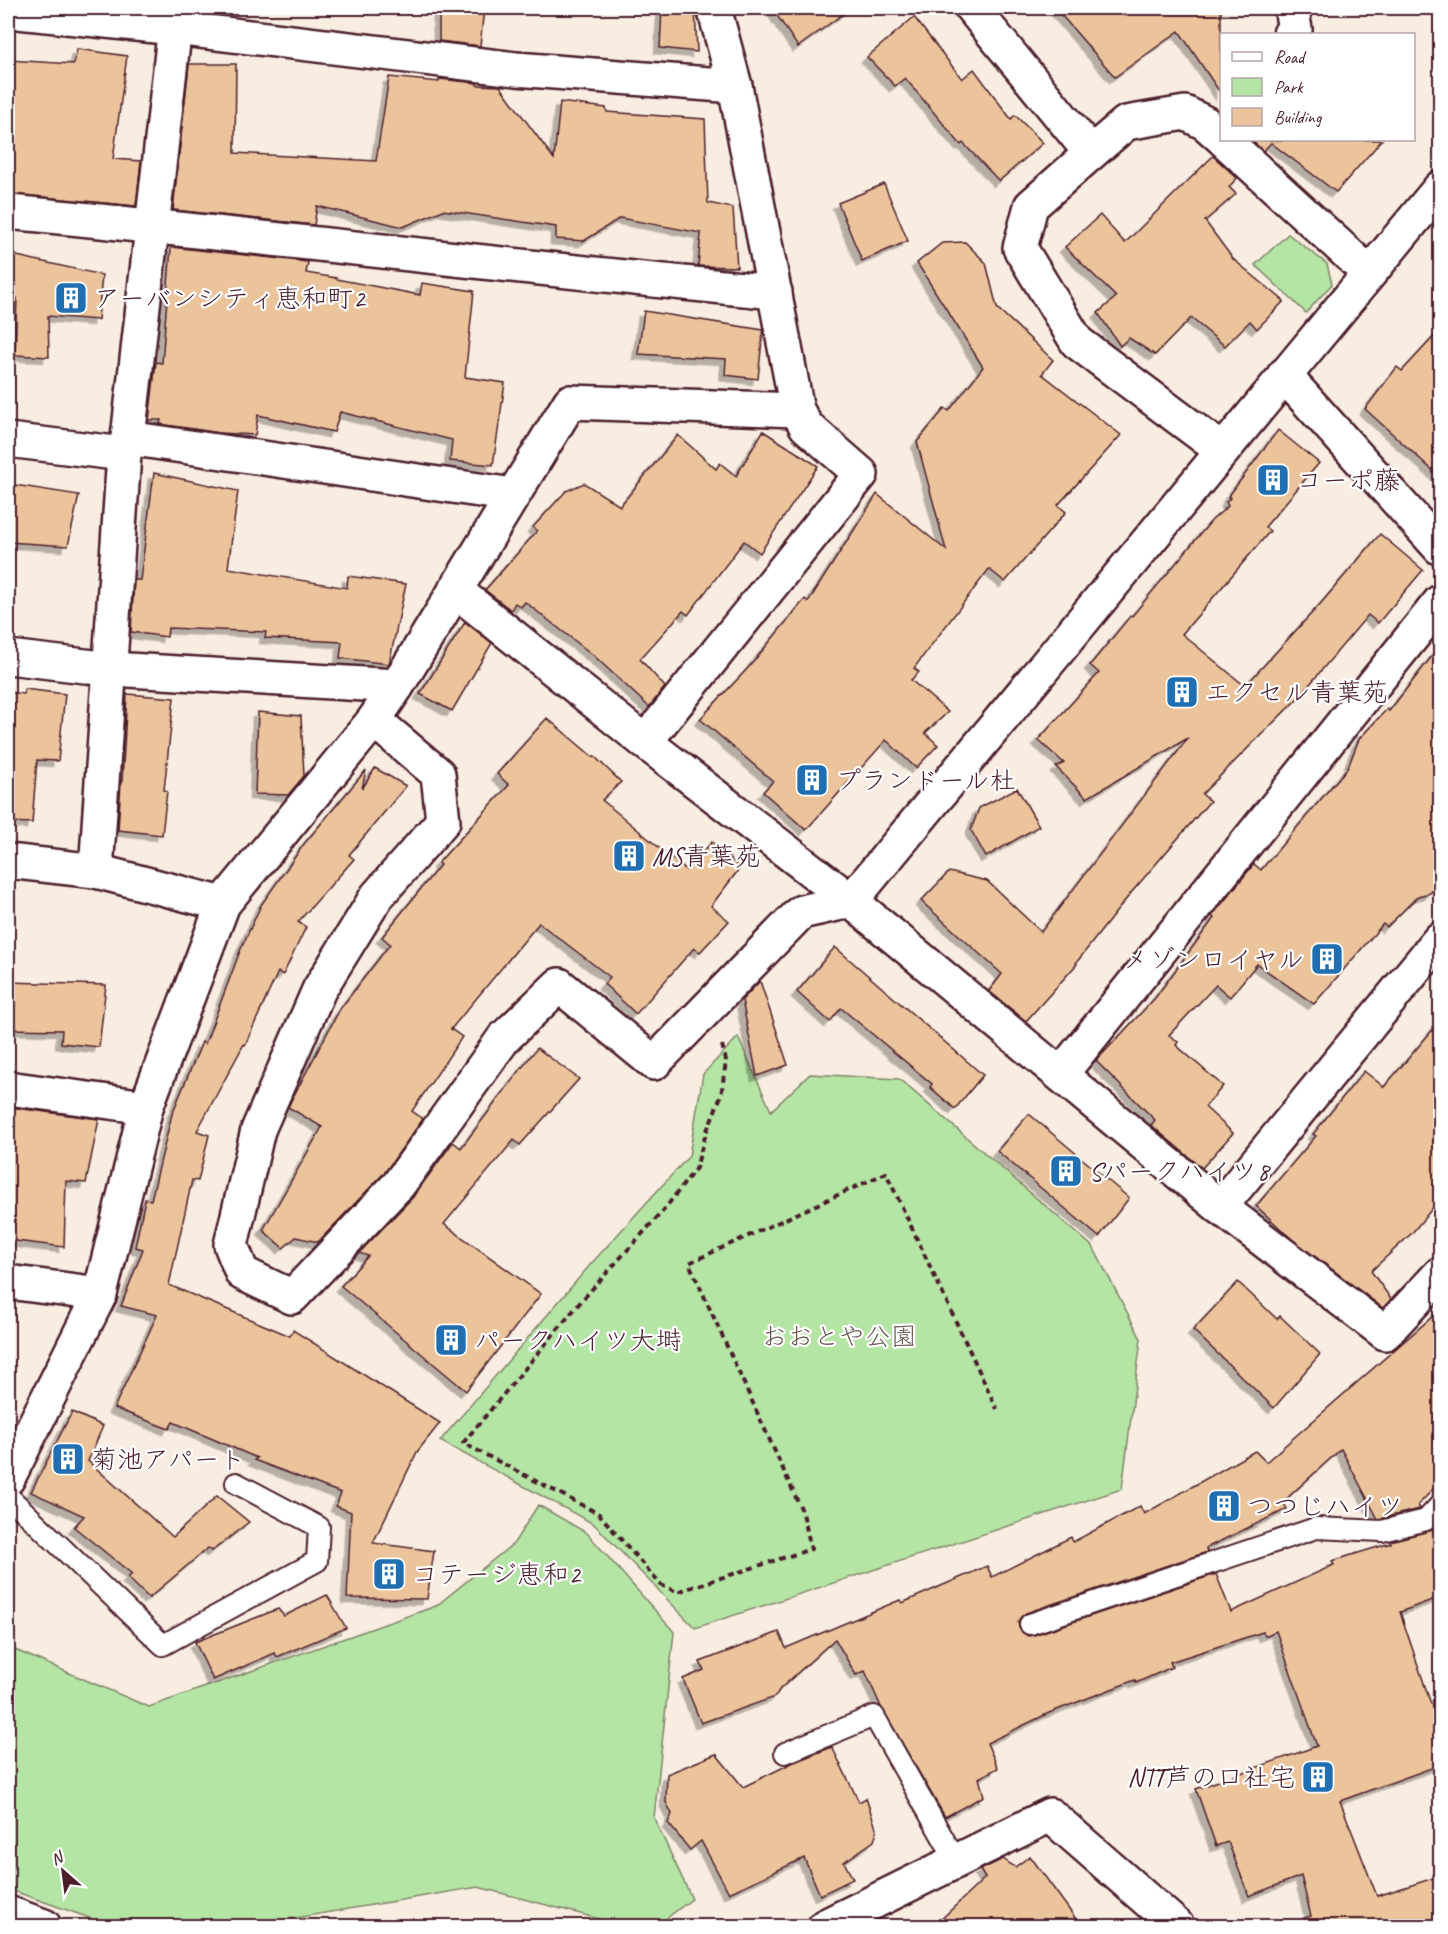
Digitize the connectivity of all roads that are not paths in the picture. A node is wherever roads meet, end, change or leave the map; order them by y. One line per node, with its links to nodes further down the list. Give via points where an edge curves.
1 (714, 8): 7 (street)
2 (972, 8): 10 (street)
3 (1291, 8): 6 (street, via 1295,29)
4 (8, 11): 5 (street)
5 (176, 18): 7 (street, via 516,69); 13 (street)
6 (1291, 33)
7 (735, 86): 15 (street)
8 (1218, 126): 10 (street, via 1185,113 1126,123)
9 (1233, 141): 14 (street)
10 (1091, 153): 20 (street, via 1031,206 1020,248 1077,342)
11 (1440, 188): 14 (street)
12 (8, 212): 13 (street)
13 (152, 226): 15 (street); 19 (street)
14 (1369, 273): 16 (street)
15 (775, 292): 17 (street)
16 (1284, 375): 20 (street); 22 (street)
17 (797, 410): 21 (street, via 570,402); 29 (street, via 806,426 861,474)
18 (8, 441): 19 (street)
19 (126, 446): 21 (street); 26 (street)
20 (1223, 451): 32 (street)
21 (513, 495): 23 (street)
22 (1440, 548)
23 (455, 590): 27 (street); 29 (street)
24 (1440, 602): 35 (street)
25 (8, 657): 26 (street)
26 (111, 669): 27 (street); 31 (street)
27 (397, 686): 28 (street)
28 (374, 720): 32 (street, via 438,774 443,821 377,896 319,990 258,1130 231,1245 242,1273 292,1297 399,1184 504,1038 559,986 654,1063 801,912); 33 (street)
29 (645, 742): 32 (street)
30 (8, 861): 31 (street)
31 (96, 871): 33 (street)
32 (851, 901): 35 (street)
33 (223, 904): 37 (street)
34 (1440, 939): 38 (street)
35 (1061, 1074): 38 (street)
36 (8, 1088): 37 (street)
37 (146, 1107): 41 (street)
38 (1220, 1207): 39 (street, via 1385,1333)
39 (1440, 1274)
40 (8, 1282): 41 (street)
41 (100, 1294): 42 (street)
42 (8, 1478)
43 (237, 1483): 44 (lane, via 319,1527 317,1561 163,1645)
44 (8, 1496)
45 (1440, 1505): 46 (lane, via 1426,1520 1382,1531 1316,1528)
46 (1030, 1624)
47 (785, 1753): 48 (lane, via 874,1716)
48 (956, 1861): 51 (street); 52 (street, via 1050,1815)
49 (8, 1913): 50 (street)
50 (41, 1926)
51 (825, 1926)
52 (1177, 1926)

